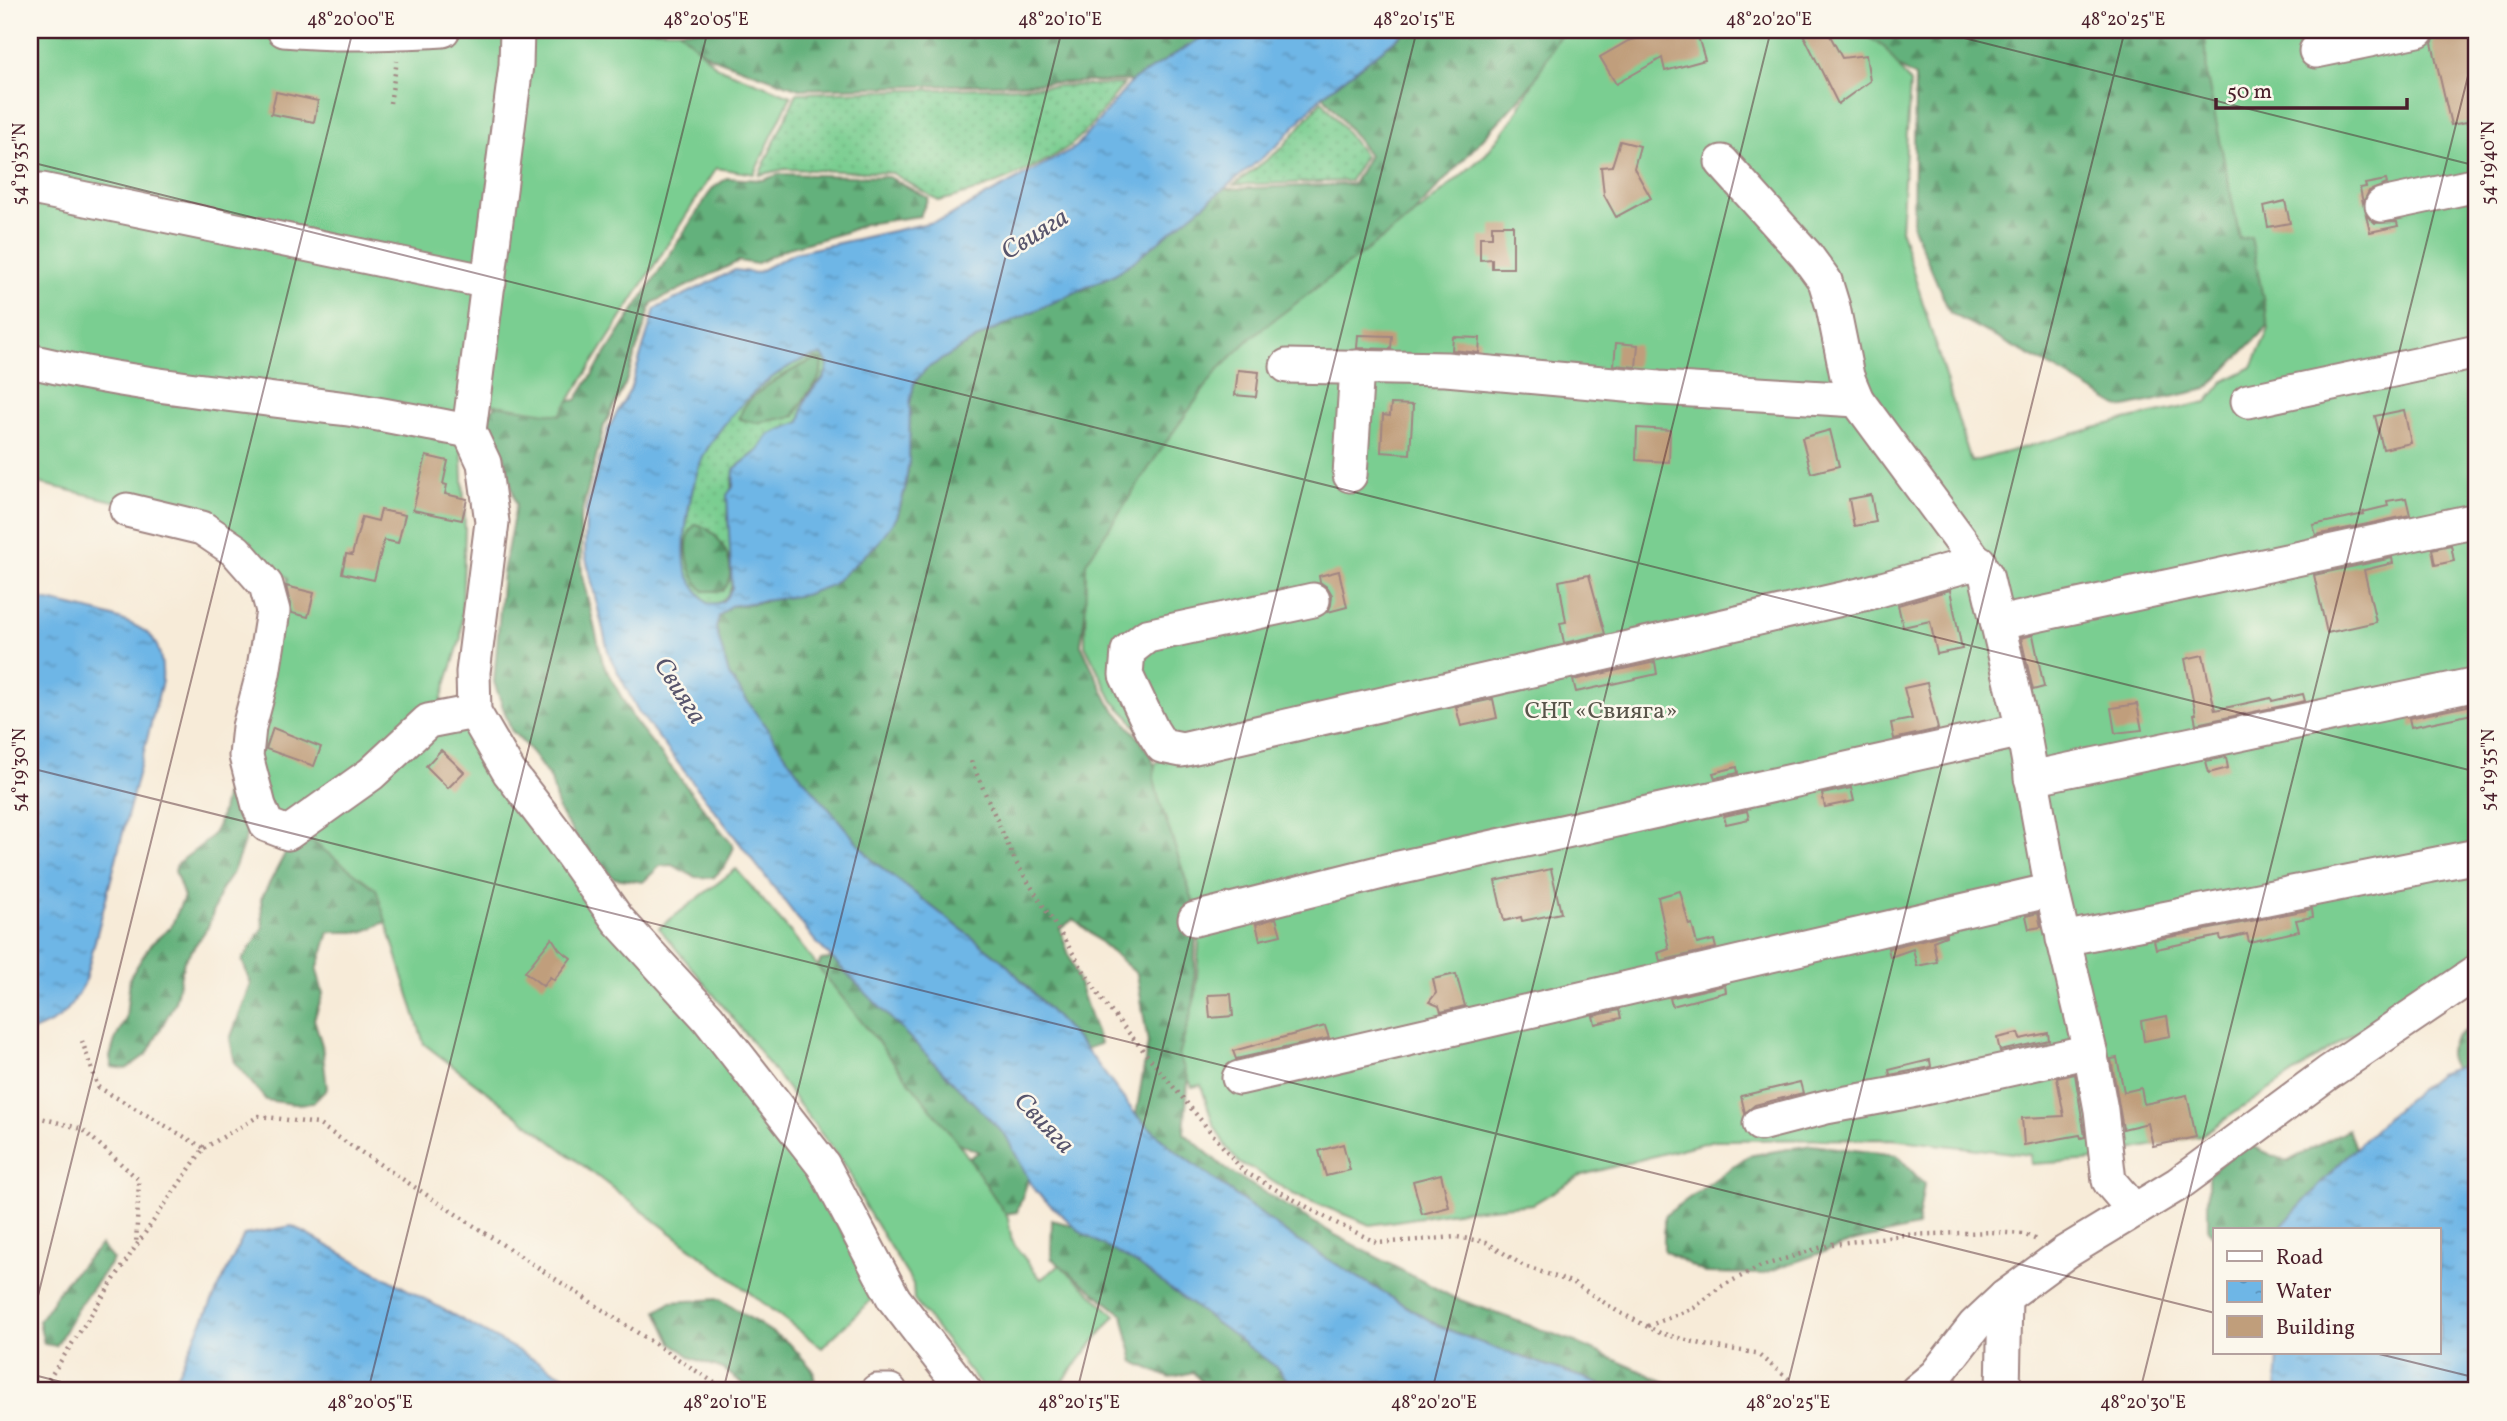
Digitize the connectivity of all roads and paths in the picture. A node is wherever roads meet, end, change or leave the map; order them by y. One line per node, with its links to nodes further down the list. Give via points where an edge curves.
1 (284, 30): 5 (street)
2 (443, 30): 5 (street)
3 (517, 30): 12 (street)
4 (2418, 30): 6 (street)
5 (403, 32): 7 (path)
6 (2316, 51)
7 (390, 103)
8 (1722, 162): 17 (street, via 1825,281)
9 (2477, 185): 11 (street)
10 (42, 190): 12 (street)
11 (2382, 205)
12 (489, 282): 19 (street)
13 (2477, 352): 18 (street)
14 (30, 361): 19 (street, via 148,384 351,410)
15 (1287, 366): 16 (street)
16 (1357, 367): 17 (street, via 1446,369); 20 (street)
17 (1857, 400): 23 (street)
18 (2248, 401)
19 (469, 431): 27 (street, via 484,463 492,522 472,672)
20 (1350, 475)
21 (127, 510): 27 (street, via 202,528 236,551 266,585 273,611 246,756 267,825 288,833 371,774 428,721)
22 (2477, 520): 25 (street)
23 (1979, 562): 24 (street, via 1868,593 1182,750 1162,746 1126,675 1128,651 1147,636); 25 (street)
24 (1313, 600)
25 (1999, 623): 28 (street)
26 (2477, 684): 30 (street)
27 (474, 712): 52 (street, via 509,772 618,919 708,1018 823,1166 894,1299)
28 (2023, 730): 30 (street); 33 (street, via 1394,869)
29 (971, 761): 46 (path, via 1015,861 1104,1003 1242,1171 1378,1244 1457,1237 1486,1242 1524,1266 1574,1283)
30 (2031, 778): 32 (street)
31 (2477, 856): 34 (street)
32 (2052, 890): 34 (street); 38 (street)
33 (1195, 919)
34 (2063, 939): 37 (street)
35 (2477, 972): 42 (street, via 2328,1073 2178,1184)
36 (82, 1041): 41 (path, via 98,1087)
37 (2090, 1051): 40 (street); 42 (street, via 2109,1181)
38 (1239, 1078)
39 (30, 1115): 43 (path, via 82,1129 139,1180)
40 (1760, 1124)
41 (204, 1149): 43 (path); 49 (path, via 258,1116 318,1124)
42 (2133, 1209): 44 (street)
43 (136, 1246): 48 (path)
44 (2066, 1252): 45 (street); 46 (path, via 2023,1234 1992,1232 1832,1244 1759,1267 1720,1286 1695,1308)
45 (2005, 1297): 47 (street, via 1975,1325); 54 (street)
46 (1647, 1326): 53 (path, via 1709,1346 1756,1353)
47 (1930, 1386)
48 (41, 1391)
49 (727, 1391)
50 (877, 1391): 51 (street)
51 (890, 1391)
52 (965, 1391)
53 (1804, 1391)
54 (2003, 1391)

